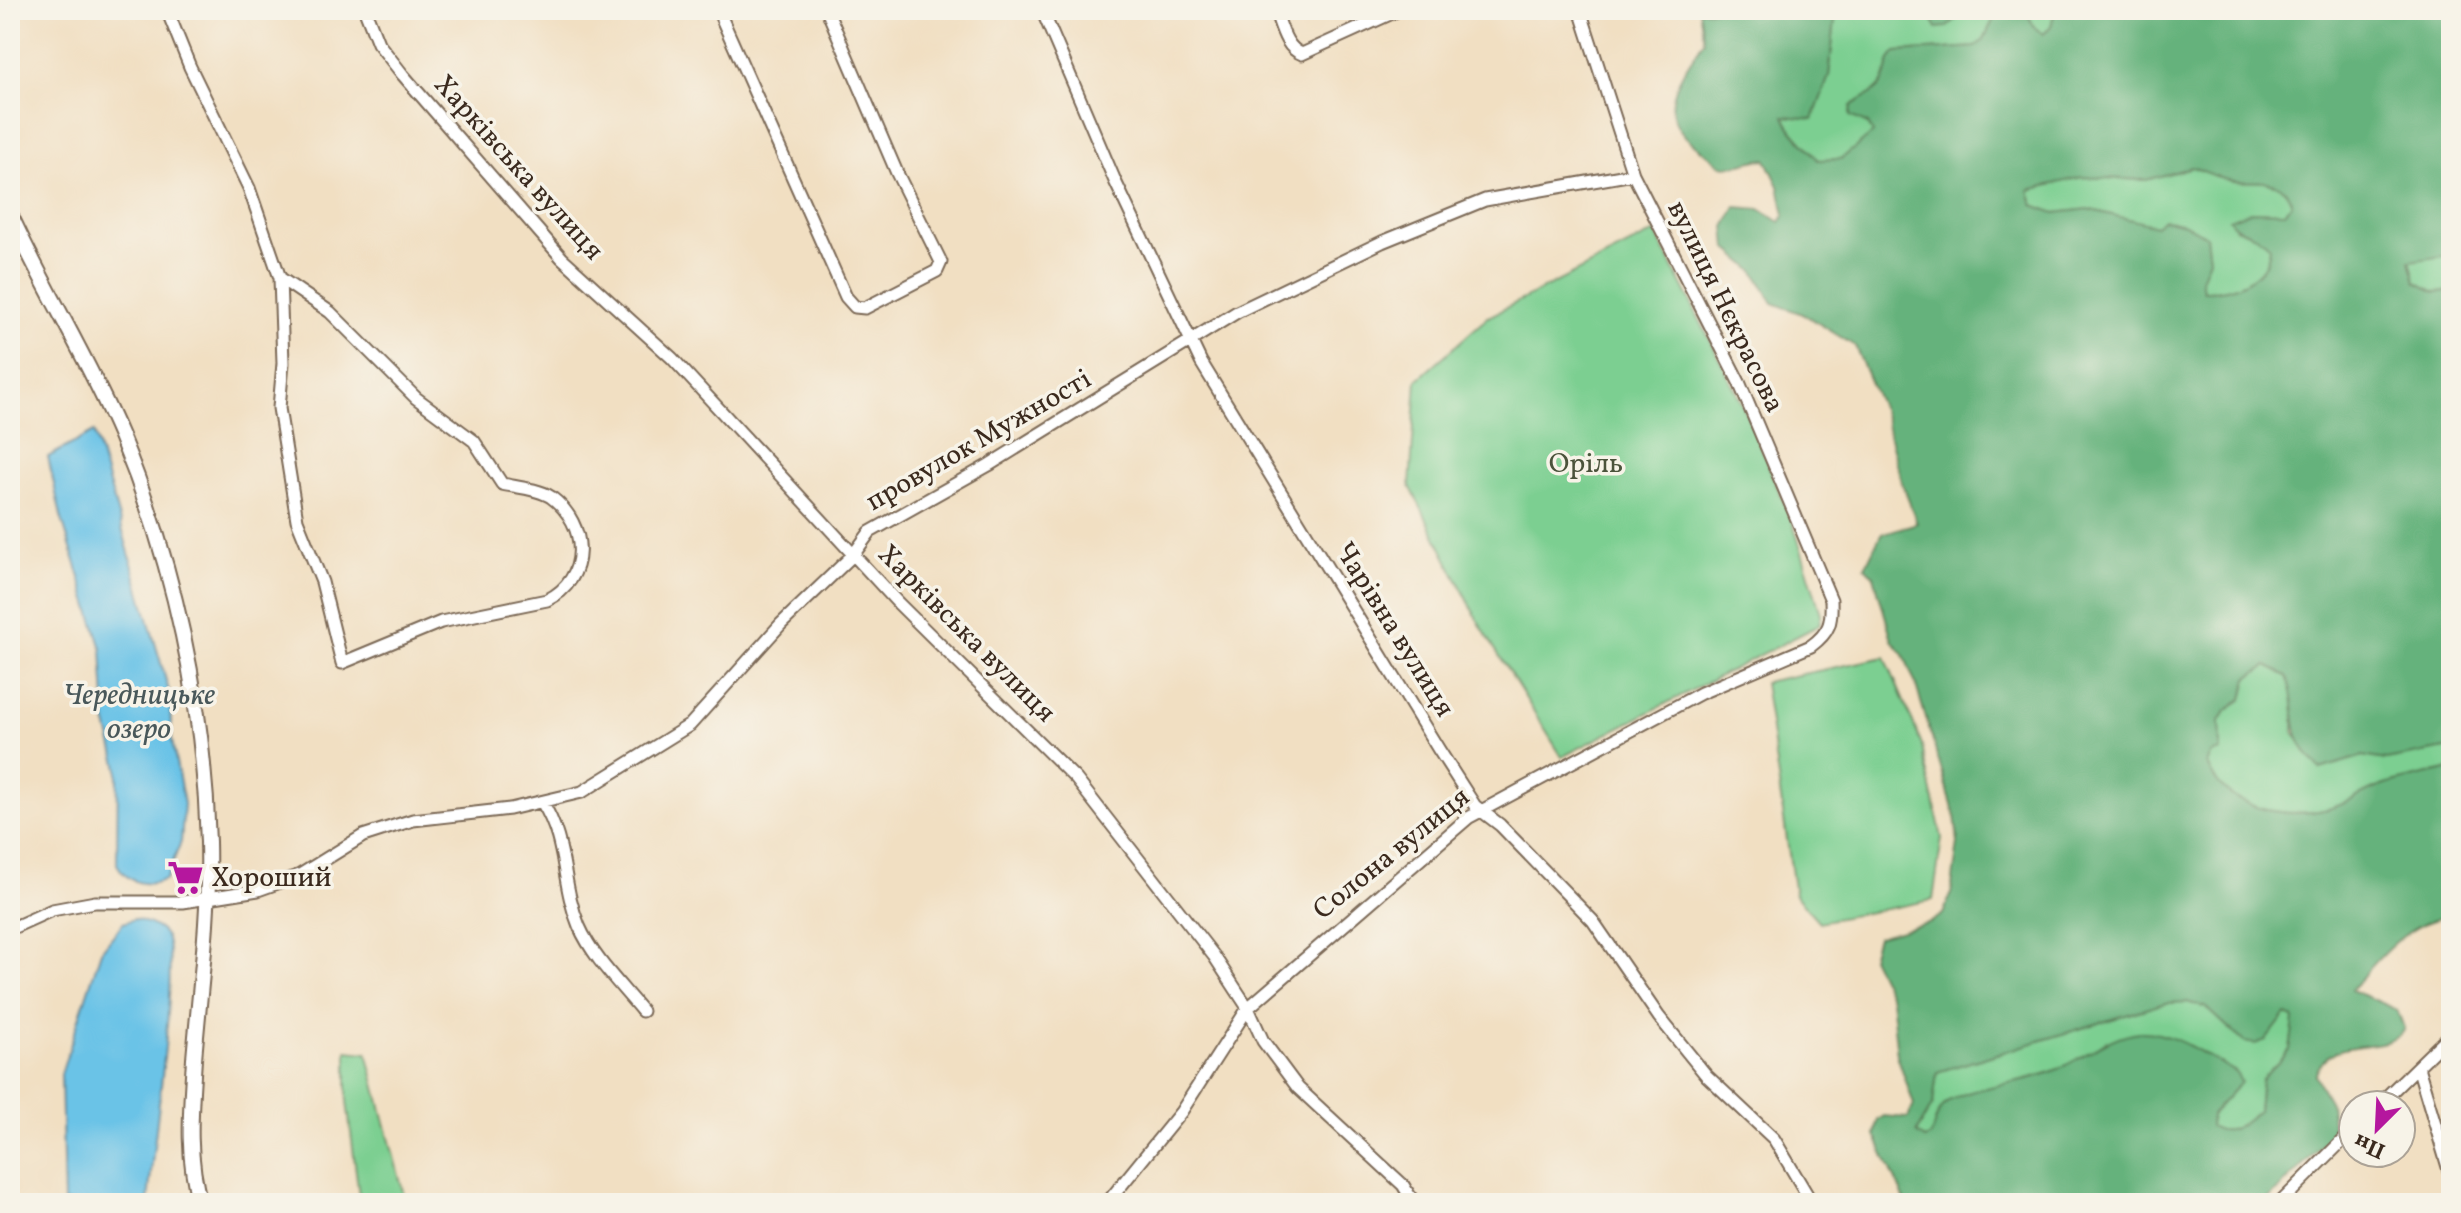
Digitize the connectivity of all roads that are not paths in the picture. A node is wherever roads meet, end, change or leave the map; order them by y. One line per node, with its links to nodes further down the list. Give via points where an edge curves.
1 (167, 10): 11 (street, via 249,188)
2 (365, 10): 13 (street, Харківська вулиця, via 378,43 403,75 554,249 672,358)
3 (718, 10): 4 (street, via 846,297 855,307 865,308 937,271 941,262)
4 (827, 10)
5 (1042, 10): 12 (street, Чарівна вулиця)
6 (1275, 10): 7 (street, via 1288,43 1302,54)
7 (1399, 10)
8 (1580, 10): 9 (street, вулиця Нєкрасова)
9 (1633, 174): 12 (street, провулок Мужності, via 1485,200 1382,242 1237,312); 14 (street, вулиця Нєкрасова, via 1739,382 1831,600)
10 (10, 214): 17 (main road, via 120,434 179,622 199,712 208,845)
11 (280, 278): 11 (street, via 279,408 297,520 322,582 342,663 441,622 562,593 577,573 580,553 566,512 549,496 502,484 474,441 416,398 330,312)
12 (1191, 343): 13 (street, провулок Мужності, via 870,532); 16 (street, Чарівна вулиця, via 1439,750)
13 (853, 555): 15 (street, провулок Мужності, via 781,624 690,725 582,792); 19 (street, Харківська вулиця, via 1076,779 1214,956)
14 (1832, 621): 16 (street, Солона вулиця, via 1825,636 1811,646 1701,693)
15 (542, 802): 17 (street, провулок Мужності, via 413,820 363,836 300,875); 20 (street, via 562,842 578,925)
16 (1482, 810): 19 (street, Солона вулиця); 29 (street, Чарівна вулиця, via 1593,921 1706,1075 1774,1139)
17 (206, 901): 18 (street, провулок Мужності, via 95,902 52,910); 26 (main road, via 190,1120)
18 (10, 929)
19 (1248, 1008): 27 (street, Солона вулиця, via 1181,1112); 28 (street, Харківська вулиця, via 1263,1041 1298,1088 1403,1185)
20 (642, 1011)
21 (2451, 1034): 22 (street)
22 (2418, 1067): 23 (street); 25 (street)
23 (2395, 1089)
24 (2337, 1146): 30 (street)
25 (2451, 1177)
26 (200, 1203)
27 (1107, 1203)
28 (1414, 1203)
29 (1812, 1203)
30 (2280, 1203)

